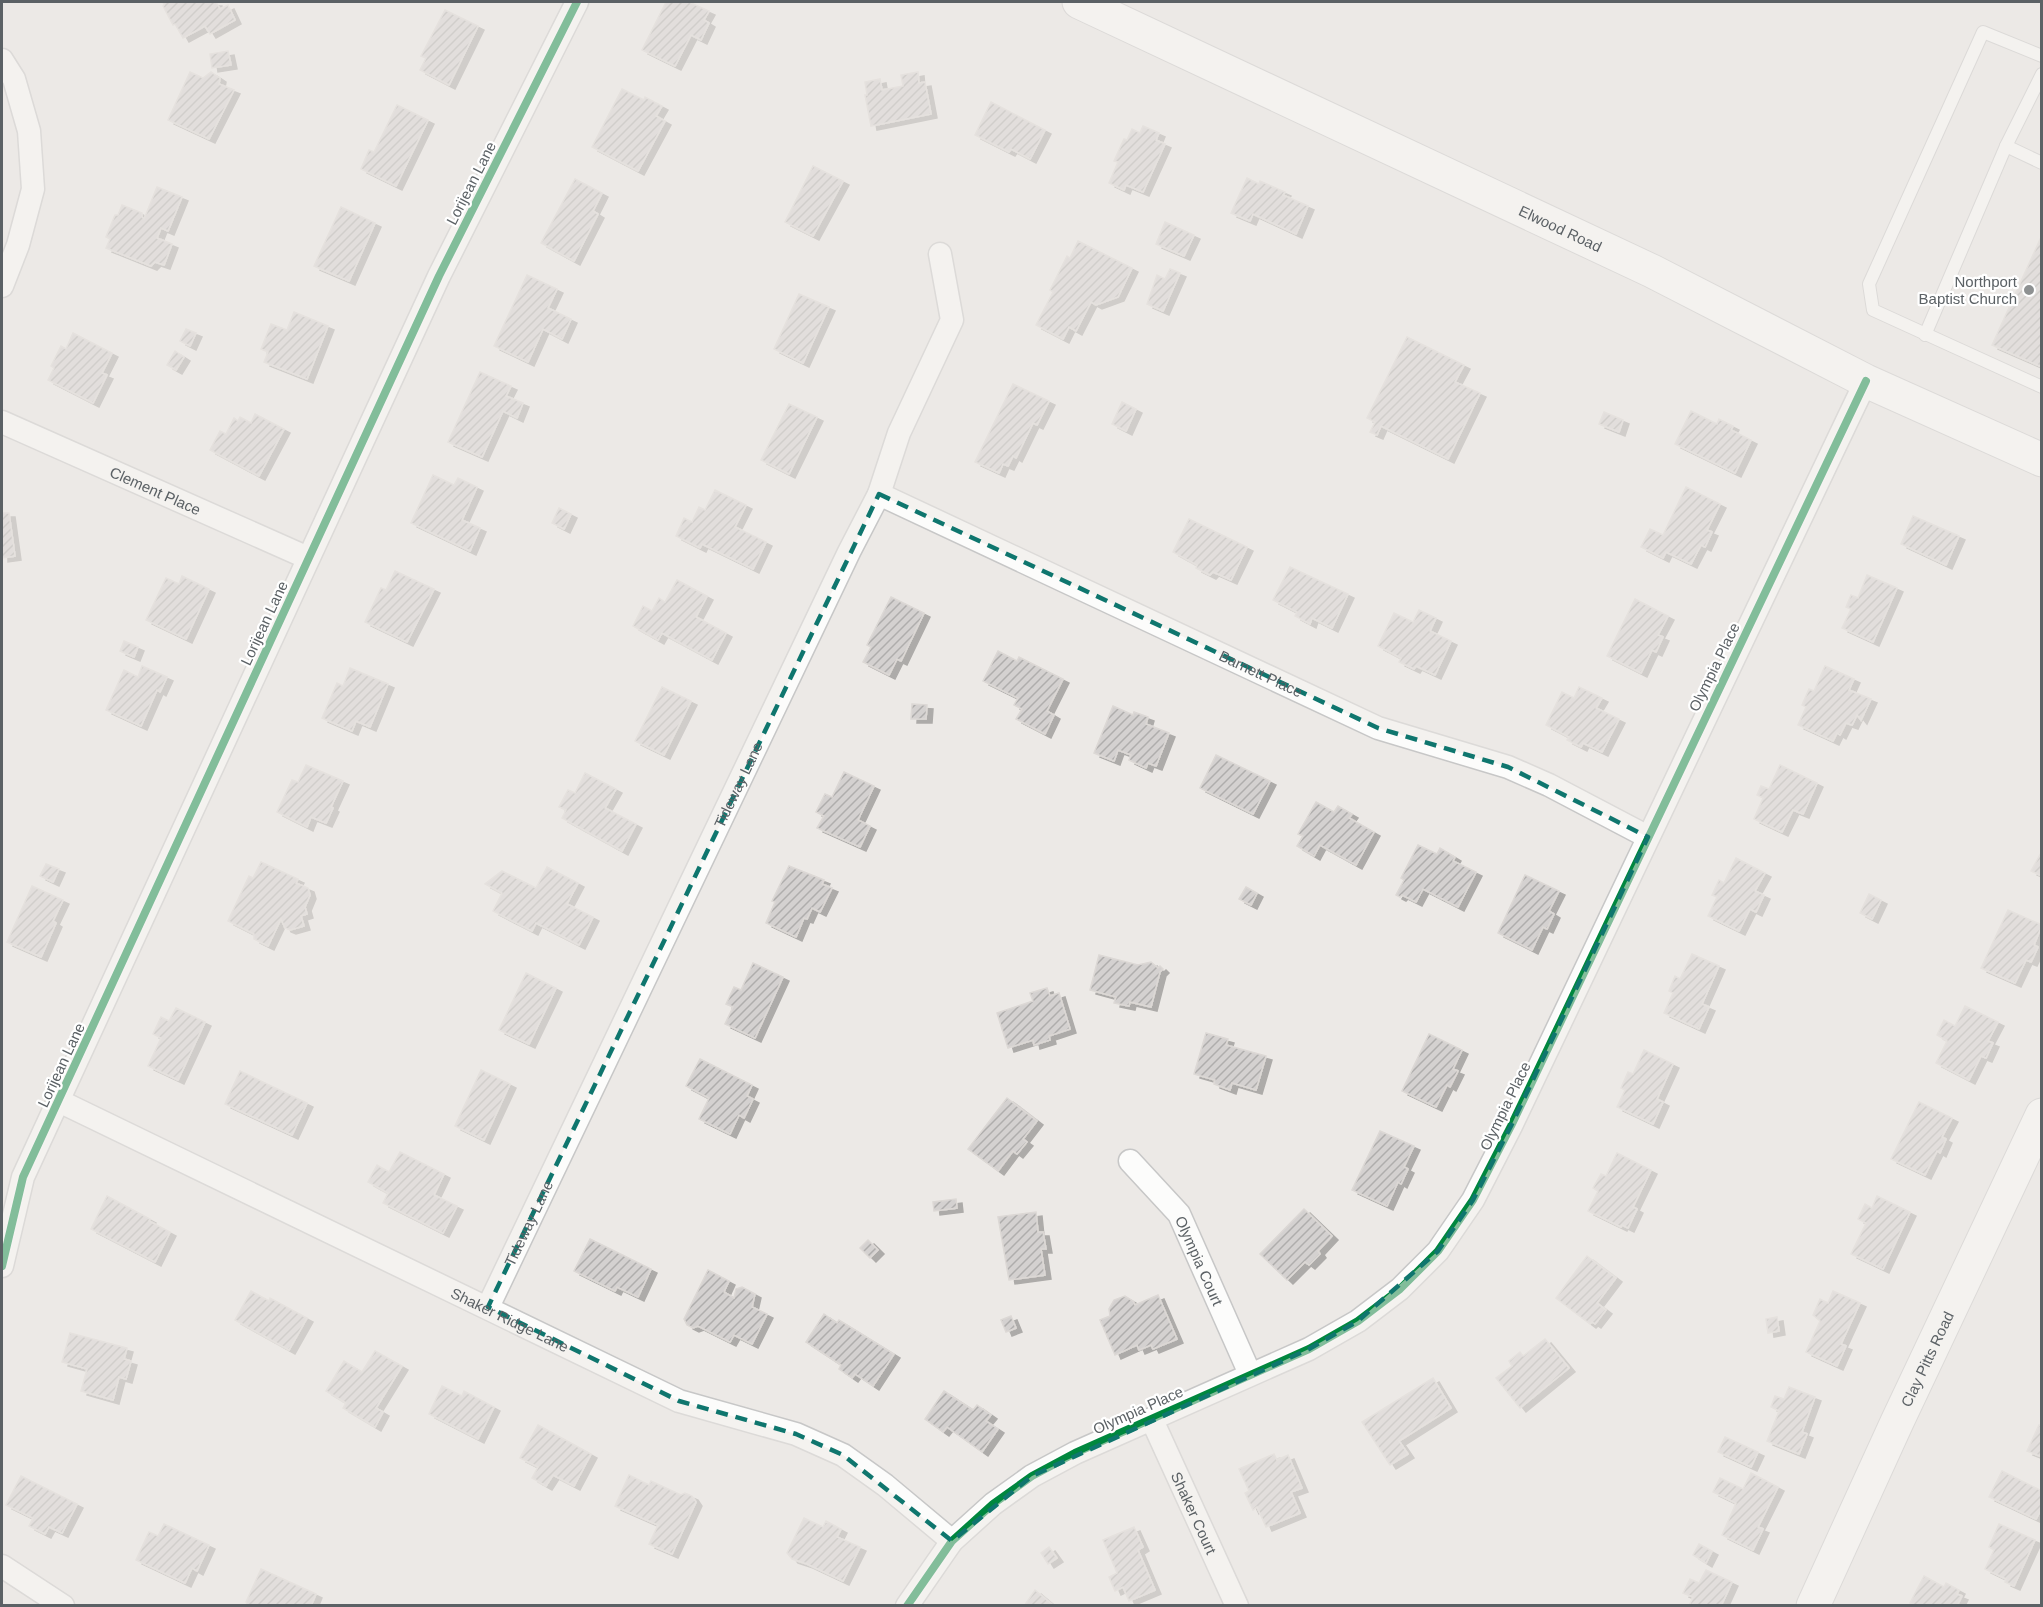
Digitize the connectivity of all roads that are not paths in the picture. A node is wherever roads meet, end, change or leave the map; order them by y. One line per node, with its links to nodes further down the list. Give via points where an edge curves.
1 (577, 2): 16 (street, Lorijean Lane, via 440,276)
2 (1080, 2): 11 (main road, Elwood Road, via 1652,272)
3 (2042, 56): 10 (lane, via 1983,32 1869,284 1873,310)
4 (2, 60): 9 (street, via 14,79 29,131 33,189)
5 (2042, 74): 6 (lane)
6 (2006, 147): 7 (lane); 10 (lane)
7 (2042, 163)
8 (940, 254): 15 (street, Tideway Lane, via 952,320 899,433)
9 (2, 286)
10 (1925, 335): 12 (lane)
11 (1866, 381): 14 (main road, Elwood Road); 17 (street, Olympia Place)
12 (2042, 387)
13 (2, 422): 16 (street, Clement Place)
14 (2042, 460)
15 (879, 494): 17 (street, Barnett Place, via 1378,728 1508,767); 22 (street, Tideway Lane)
16 (308, 558): 18 (street, Lorijean Lane)
17 (1648, 837): 23 (street, Olympia Place, via 1484,1179 1438,1251 1400,1289 1358,1322 1310,1349)
18 (59, 1101): 21 (street, Lorijean Lane, via 23,1177); 22 (street, Shaker Ridge Lane)
19 (2042, 1115): 30 (main road, Clay Pitts Road)
20 (1130, 1161): 23 (street, Olympia Court, via 1179,1214)
21 (2, 1266)
22 (488, 1307): 25 (street, Shaker Ridge Lane, via 679,1401 796,1434 843,1455)
23 (1251, 1374): 24 (street, Olympia Place)
24 (1152, 1420): 25 (street, Olympia Place, via 1032,1476); 29 (street, Shaker Court)
25 (952, 1541): 28 (street, Olympia Place)
26 (2, 1566): 27 (street)
27 (63, 1605)
28 (907, 1605)
29 (1237, 1605)
30 (1813, 1605)

